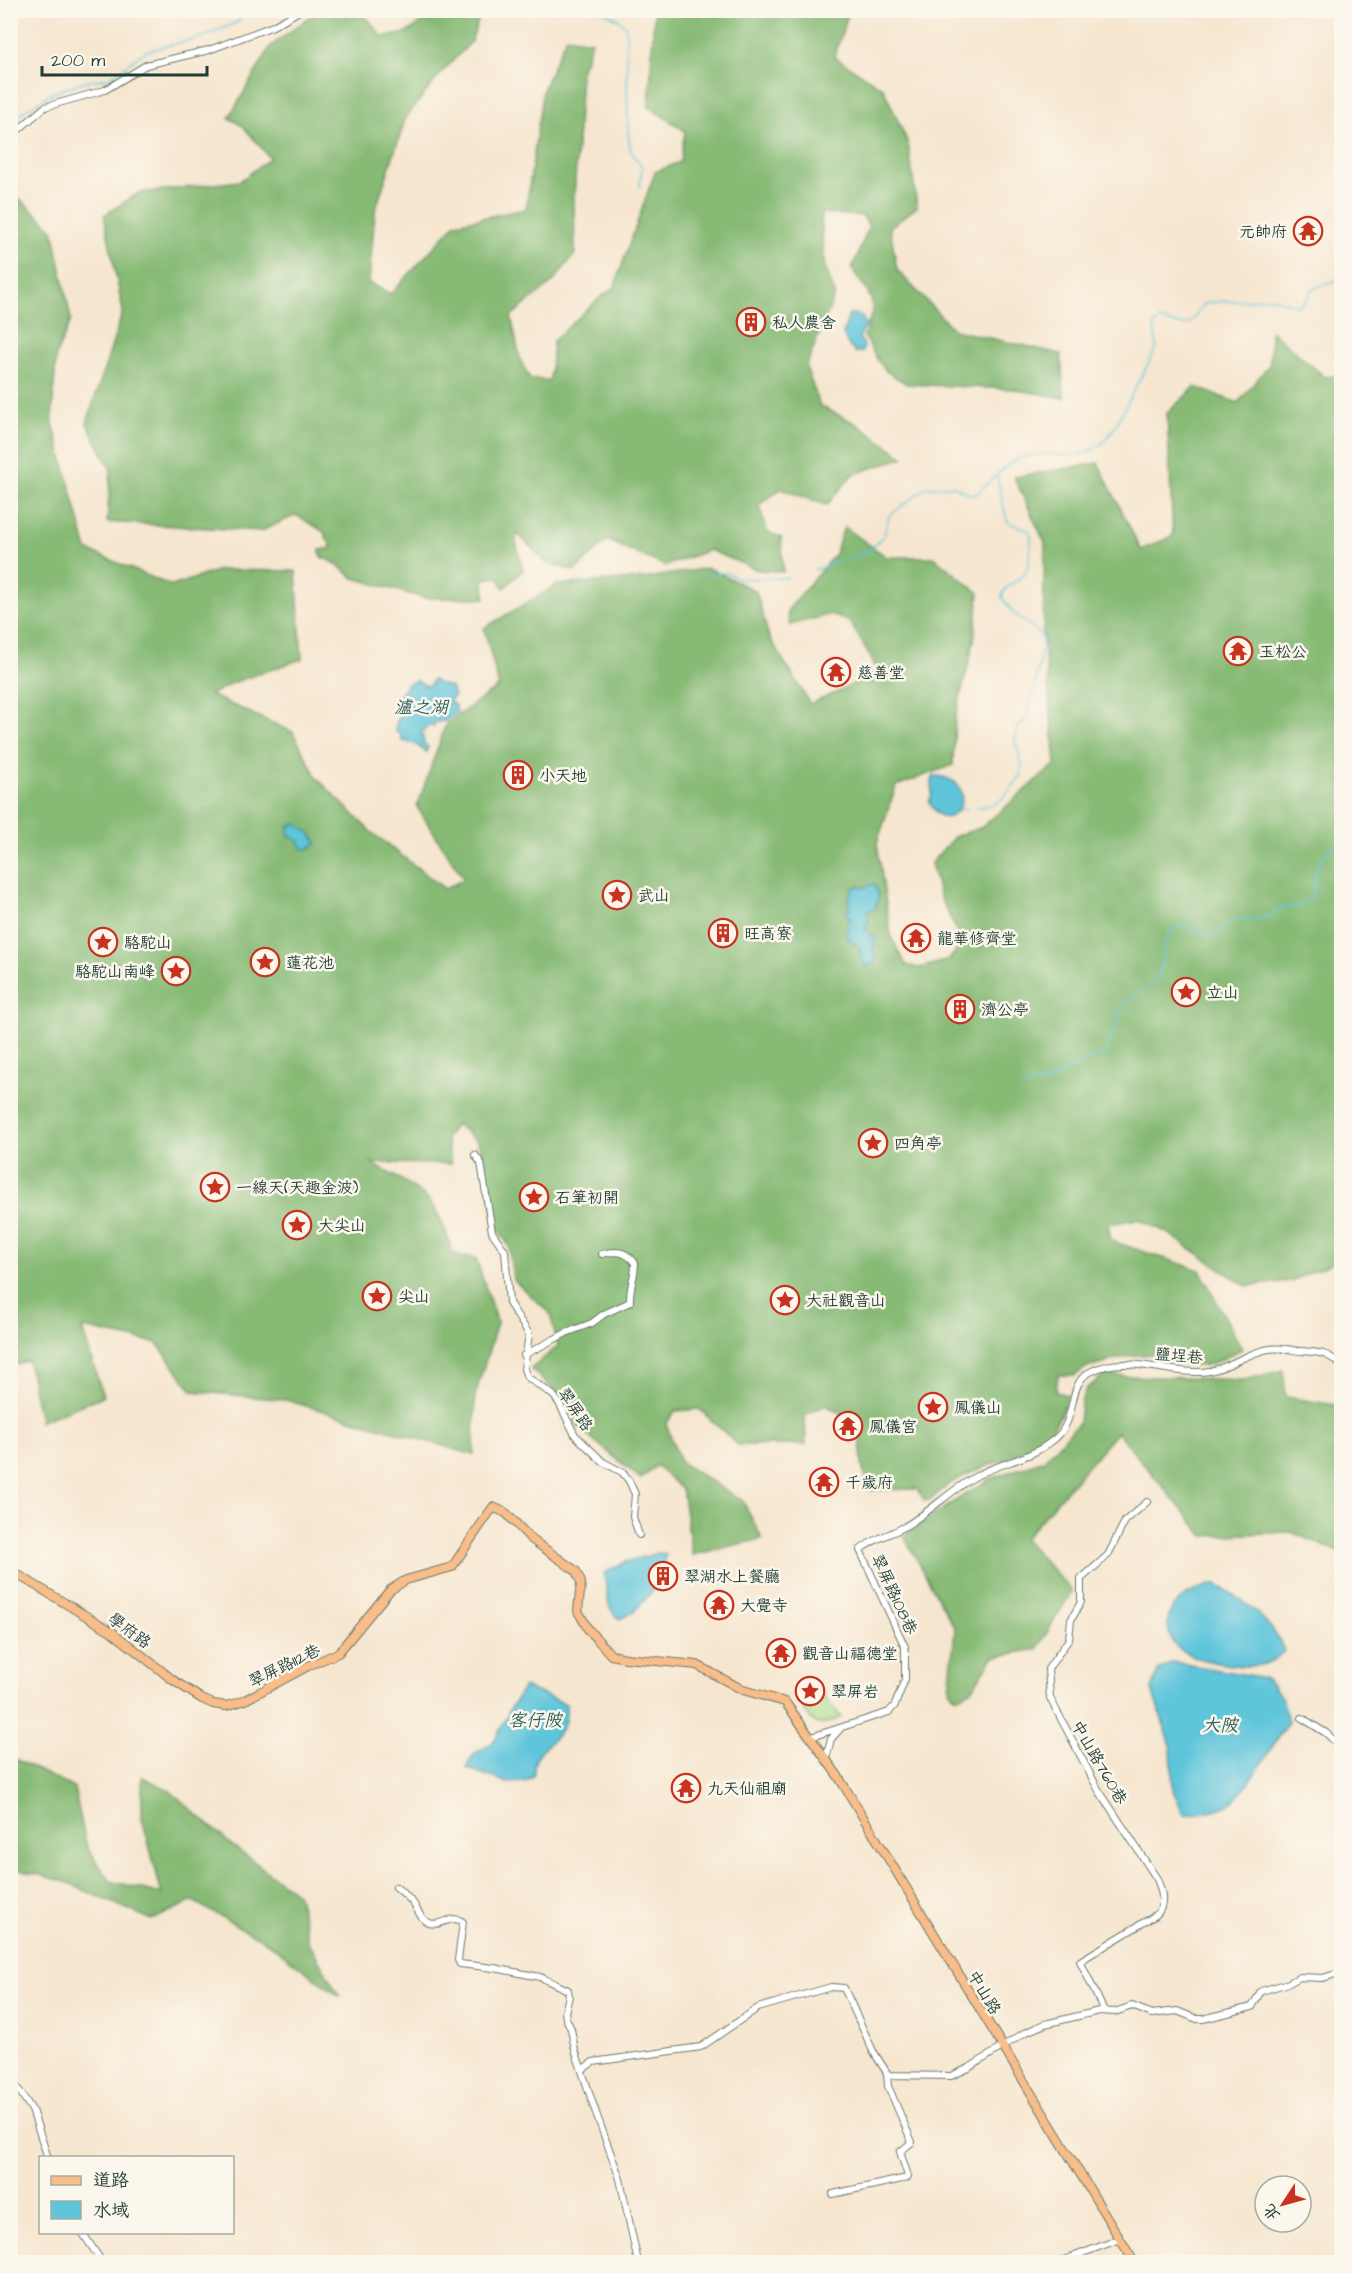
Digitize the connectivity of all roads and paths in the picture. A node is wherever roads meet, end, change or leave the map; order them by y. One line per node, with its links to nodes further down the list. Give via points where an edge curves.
1 (301, 10): 2 (street, via 273,26 209,50 146,65 105,90 45,107)
2 (10, 136)
3 (475, 1155): 5 (street, 翠屏路, via 481,1164 492,1232 505,1251 509,1303 529,1335)
4 (602, 1254): 5 (street, via 615,1250 635,1263 630,1302)
5 (524, 1355): 9 (street, 翠屏路, via 527,1377 553,1395 575,1435 628,1481 635,1494 633,1516)
6 (1341, 1366): 7 (street, 鹽埕巷, via 1324,1353 1274,1348 1203,1372 1133,1363 1109,1366 1080,1379)
7 (1070, 1413): 13 (street, 翠屏路108巷, via 1064,1429 1051,1441 956,1488 934,1508 860,1550 905,1647 905,1679 889,1712)
8 (1147, 1502): 19 (street, 中山路760巷, via 1122,1524 1108,1555 1081,1579 1081,1602 1071,1620 1069,1639 1050,1663 1047,1675 1057,1713 1098,1790 1157,1879 1162,1894 1156,1915 1080,1960)
9 (639, 1535)
10 (10, 1570): 11 (main road, 學府路, via 111,1631 202,1699 219,1706)
11 (233, 1705): 14 (main road, 翠屏路112巷, via 338,1653 399,1584 452,1567 493,1507 506,1513 531,1539 576,1571 581,1588 578,1611 611,1655 703,1668 743,1690 785,1702)
12 (1302, 1718): 15 (street)
13 (842, 1726): 14 (street, 翠屏路108巷); 16 (street, via 831,1739)
14 (811, 1737): 16 (main road, 中山路)
15 (1341, 1748)
16 (826, 1759): 20 (main road, 中山路)
17 (396, 1887): 21 (street, via 429,1923 456,1918 464,1922 460,1964 540,1977 568,1990 565,2012)
18 (1341, 1972): 19 (street, via 1323,1978 1300,1977 1261,1990 1252,2007 1203,2019 1177,2011 1152,2014 1132,2006)
19 (1104, 2011): 20 (street, via 1045,2024)
20 (1003, 2046): 22 (street, via 951,2076); 27 (main road, 中山路)
21 (583, 2069): 22 (street, via 593,2062 701,2047 758,2008 840,1986 847,1990 873,2051); 29 (street, via 620,2179)
22 (888, 2075): 25 (street, via 888,2086 912,2139 900,2152 908,2176)
23 (10, 2077): 24 (street, via 32,2109)
24 (48, 2156)
25 (833, 2194)
26 (83, 2234): 28 (street)
27 (1120, 2239): 30 (street); 31 (main road, 中山路)
28 (102, 2262)
29 (638, 2262)
30 (1059, 2262)
31 (1134, 2262)

